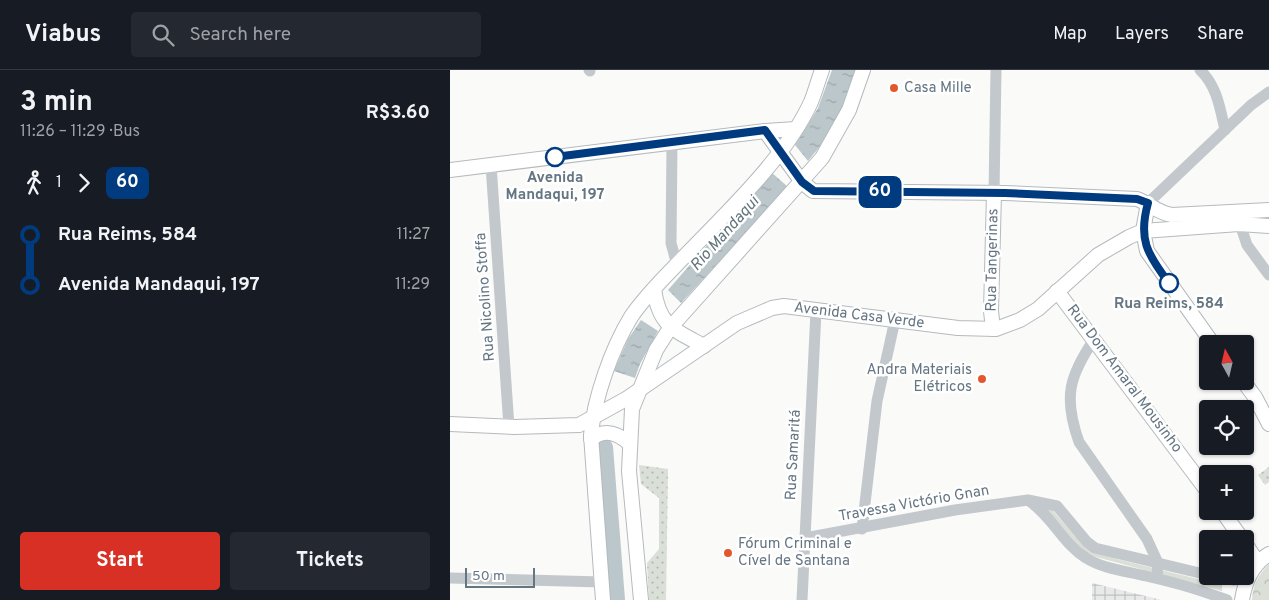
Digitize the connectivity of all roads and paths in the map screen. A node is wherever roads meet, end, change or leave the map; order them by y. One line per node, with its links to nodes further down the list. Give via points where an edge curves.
1 (822, 70): 6 (main road, via 811,102)
2 (862, 70): 13 (main road, via 837,134)
3 (996, 70): 14 (street, Rua Tangerinas)
4 (1200, 70): 8 (street, via 1215,91)
5 (1269, 92): 8 (street)
6 (796, 129): 7 (main road); 10 (main road)
7 (765, 130): 9 (main road); 10 (main road)
8 (1225, 130): 15 (street)
9 (672, 144): 11 (main road); 20 (street, via 671,243)
10 (779, 152): 13 (main road); 20 (main road)
11 (490, 165): 12 (main road); 38 (street, Rua Nicolino Stoffa)
12 (450, 170)
13 (802, 182): 14 (main road, Avenida Casa Verde, via 814,191); 26 (main road)
14 (994, 193): 15 (main road, Avenida Casa Verde, via 1137,199); 27 (main road, Rua Tangerinas)
15 (1148, 203): 17 (main road, Avenida Casa Verde, via 1160,213); 19 (main road)
16 (1269, 210): 17 (main road, Avenida Casa Verde)
17 (1238, 219): 18 (main road, Avenida Casa Verde); 19 (main road, Avenida Casa Verde); 21 (street, via 1247,246)
18 (1269, 226)
19 (1143, 231): 23 (main road, Avenida Casa Verde, via 1098,255); 28 (main road, via 1143,240 1154,264)
20 (677, 265): 22 (main road)
21 (1269, 275)
22 (654, 289): 26 (main road, via 656,306); 35 (main road, via 631,317 609,364)
23 (1057, 291): 27 (main road, Avenida Casa Verde, via 1020,320); 29 (main road, Rua Dom Amaral Mousinho)
24 (816, 311): 25 (main road, Avenida Casa Verde); 30 (main road, Avenida Casa Verde, via 784,306 772,308 737,323); 44 (street, Rua Samaritá)
25 (895, 320): 27 (main road, Avenida Casa Verde); 43 (street, via 877,401)
26 (670, 328): 30 (main road); 32 (main road, via 656,350)
27 (993, 329)
28 (1206, 335)
29 (1094, 338): 41 (main road, Rua Dom Amaral Mousinho); 47 (street, via 1072,379 1068,396 1072,423 1079,442 1147,539)
30 (704, 346): 32 (main road, Avenida Casa Verde)
31 (1250, 390): 33 (main road)
32 (638, 391): 35 (main road, Avenida Casa Verde); 40 (main road, via 632,409)
33 (1255, 397): 34 (street); 37 (main road)
34 (1269, 405)
35 (593, 417): 38 (main road, Avenida Casa Verde, via 572,426); 39 (main road)
36 (450, 424): 38 (main road, Avenida Casa Verde)
37 (1269, 424)
38 (510, 427)
39 (591, 438): 40 (main road, via 612,433); 52 (main road)
40 (629, 443): 55 (main road)
41 (1199, 480)
42 (1028, 500): 43 (street, Travessa Victório Gnan, via 955,510); 47 (street, Travessa Victório Gnan, via 1056,506 1095,548); 51 (street, via 1041,508 1068,542 1087,559)
43 (862, 529): 44 (street, Travessa Victório Gnan)
44 (805, 538): 56 (street, Rua Samaritá)
45 (1254, 551): 46 (main road)
46 (1264, 559): 48 (main road)
47 (1158, 563): 49 (street, Travessa Victório Gnan); 51 (street)
48 (1254, 571)
49 (1199, 573)
50 (450, 578): 52 (street)
51 (1156, 578): 57 (street)
52 (602, 582): 54 (main road)
53 (1246, 585): 58 (main road)
54 (603, 600)
55 (640, 600)
56 (802, 600)
57 (1227, 600)
58 (1242, 600)

